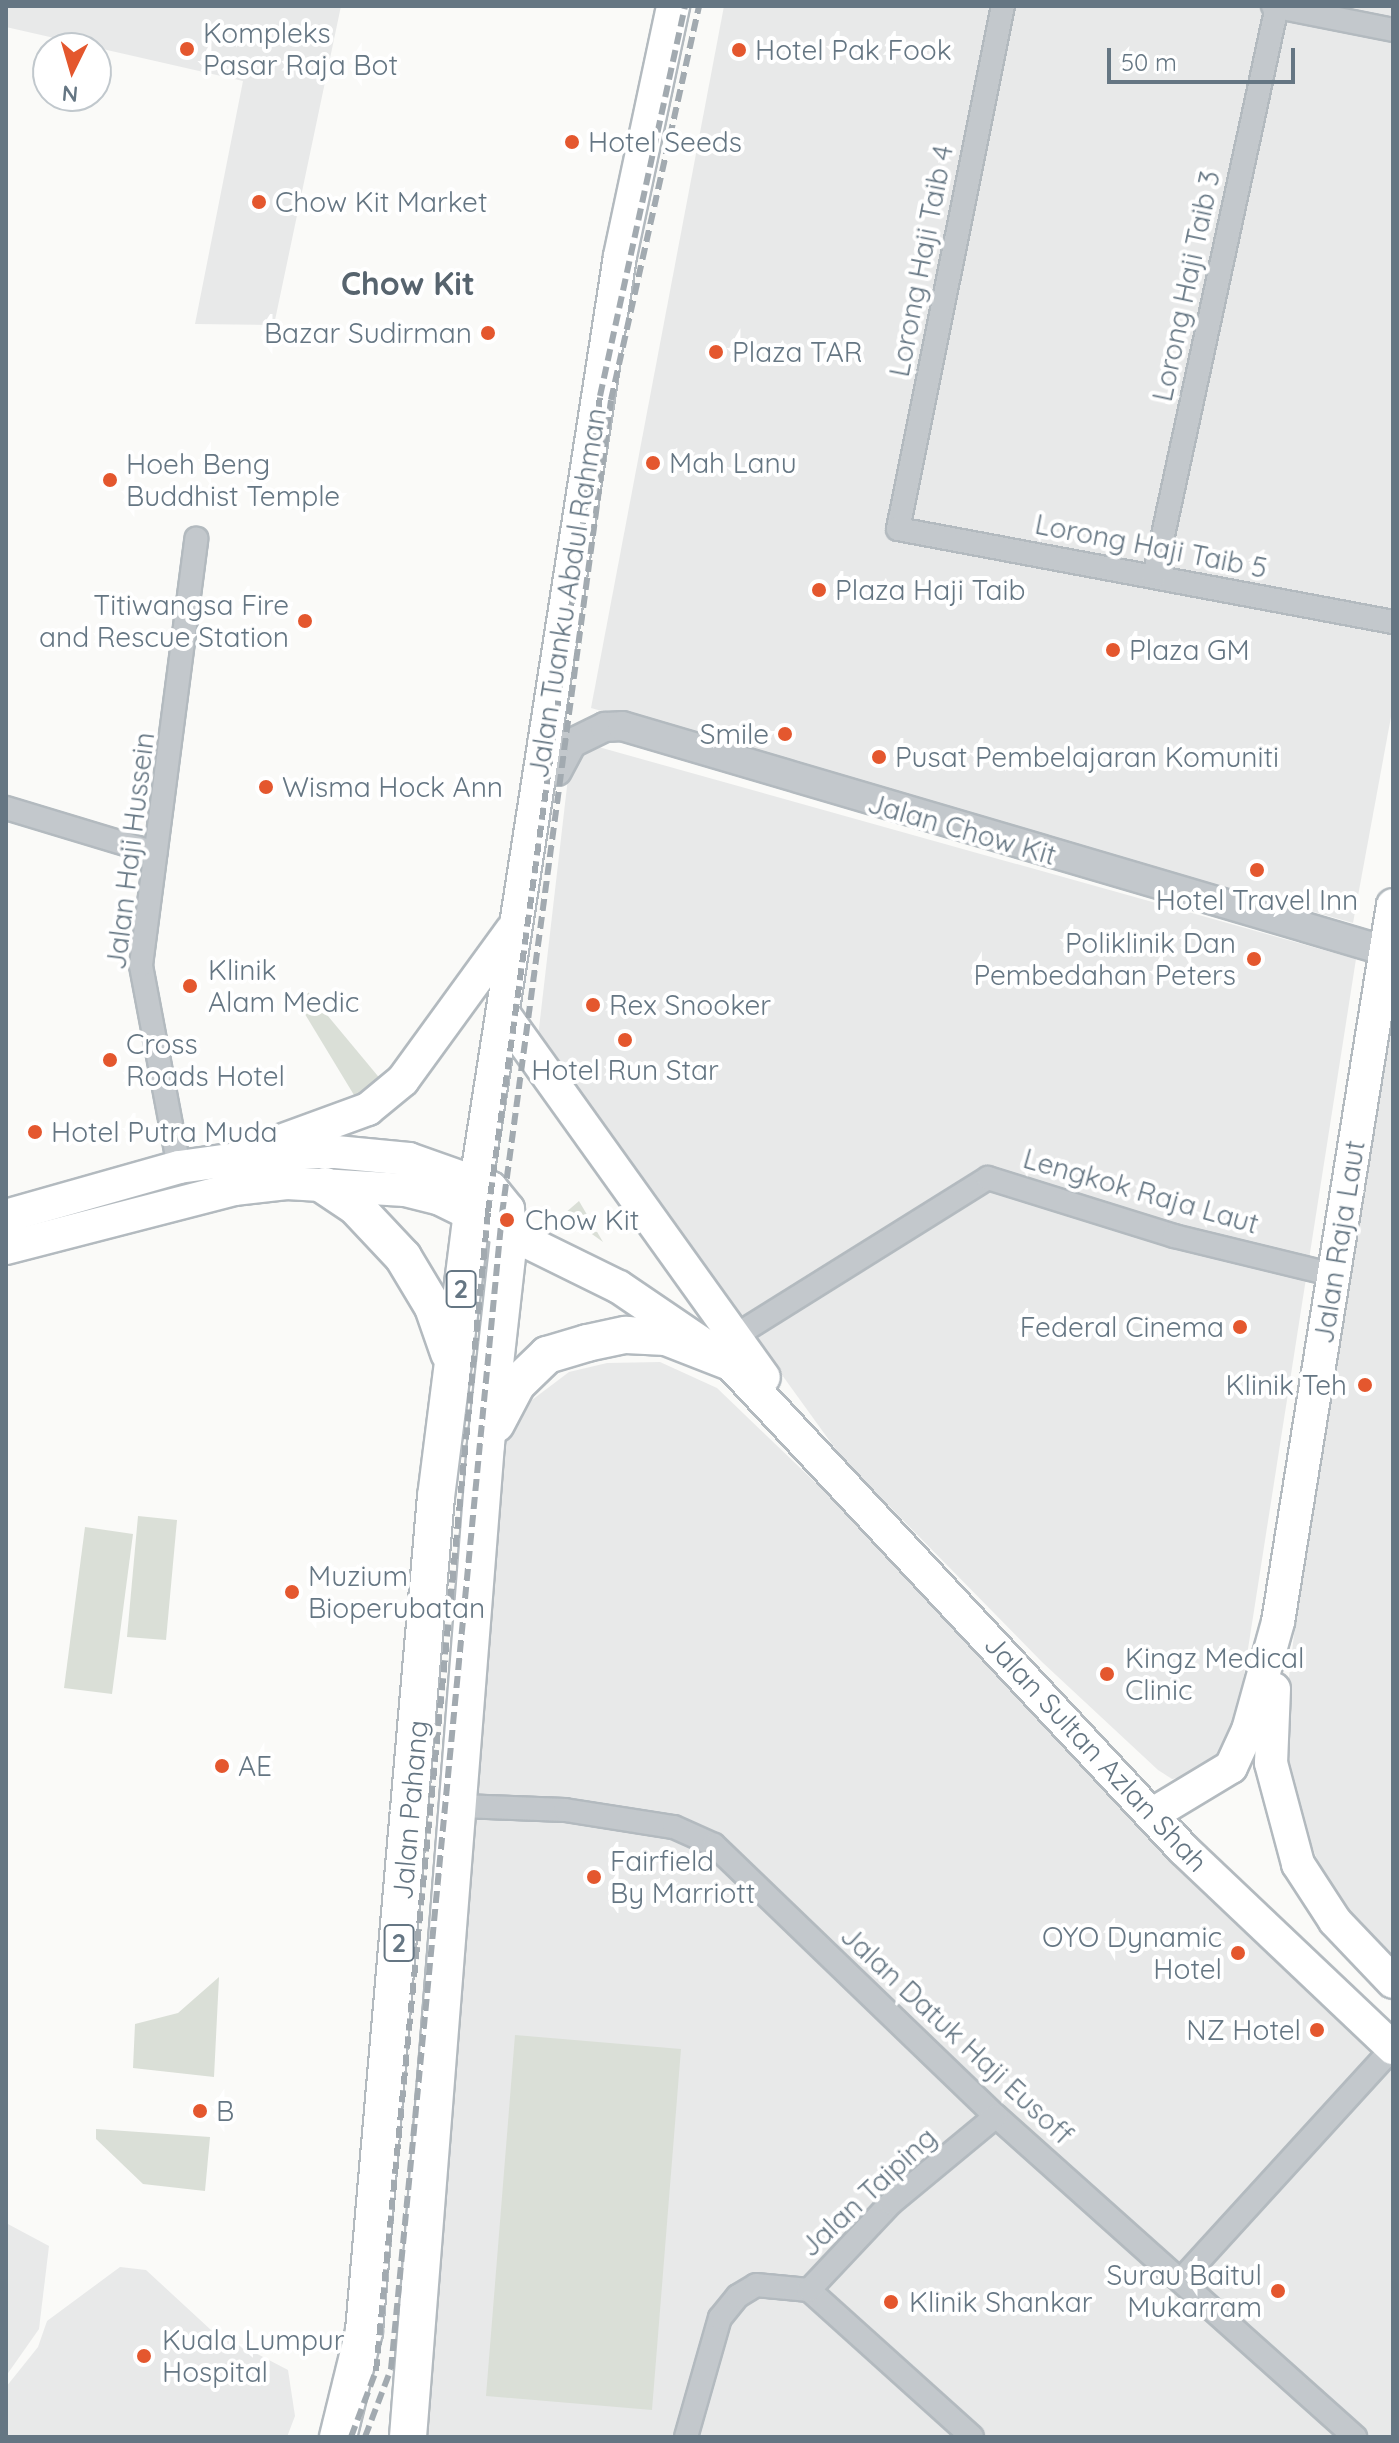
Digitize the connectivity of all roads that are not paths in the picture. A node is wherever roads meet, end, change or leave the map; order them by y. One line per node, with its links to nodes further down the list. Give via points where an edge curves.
1 (673, 6): 9 (main road, Jalan Tuanku Abdul Rahman / 2, via 620,256)
2 (1003, 6): 5 (street, Lorong Haji Taib 4)
3 (1276, 6): 4 (street); 7 (street, Lorong Haji Taib 3)
4 (1393, 30)
5 (898, 529): 7 (street, Lorong Haji Taib 5)
6 (196, 539): 12 (street, Jalan Haji Hussein)
7 (1154, 577): 8 (street, Lorong Haji Taib 5)
8 (1393, 622)
9 (556, 662): 10 (main road); 14 (main road, Jalan Tuanku Abdul Rahman / 2)
10 (557, 771): 15 (street, Jalan Chow Kit, via 572,743 605,727 622,726); 16 (main road, via 532,929)
11 (6, 808): 12 (street)
12 (155, 853): 18 (street, Jalan Haji Hussein, via 141,965)
13 (1393, 905): 15 (main road, Jalan Raja Laut)
14 (516, 925): 16 (main road, Jalan Tuanku Abdul Rahman / 2); 18 (main road, via 403,1080 368,1109 280,1141)
15 (1389, 952): 24 (main road, Jalan Raja Laut)
16 (508, 979): 17 (main road, Jalan Tuanku Abdul Rahman / 2)
17 (503, 1013): 20 (main road, Jalan Tuanku Abdul Rahman / 2); 25 (main road, Jalan Sultan Azlan Shah)
18 (179, 1167): 20 (main road, via 289,1152 409,1159); 21 (main road)
19 (325, 1186): 20 (main road); 23 (main road, via 287,1183 234,1189); 26 (main road, via 356,1207 403,1257 433,1307)
20 (473, 1198): 22 (main road, Jalan Sultan Azlan Shah); 26 (main road, Jalan Pahang / 2)
21 (6, 1216)
22 (510, 1231): 25 (main road, Jalan Sultan Azlan Shah); 27 (main road, Jalan Pahang / 2)
23 (6, 1248)
24 (1334, 1275): 25 (street, Lengkok Raja Laut, via 1174,1236 988,1178); 28 (main road, Jalan Raja Laut)
25 (731, 1349): 27 (main road, via 626,1335 547,1355 517,1384); 30 (main road, Jalan Sultan Azlan Shah, via 812,1445)
26 (451, 1362): 36 (main road, Jalan Pahang / 2, via 364,2331)
27 (486, 1444): 29 (main road, Jalan Pahang / 2)
28 (1278, 1622): 30 (main road, Jalan Raja Laut, via 1248,1730 1231,1767); 31 (main road, via 1271,1763 1284,1828 1315,1892 1370,1962)
29 (461, 1806): 33 (street, Jalan Datuk Haji Eusoff, via 565,1810 674,1827 714,1845); 37 (main road, Jalan Pahang / 2)
30 (1153, 1814): 32 (main road, Jalan Sultan Azlan Shah, via 1202,1868)
31 (1393, 1982)
32 (1393, 2048): 34 (street)
33 (996, 2116): 34 (street, Jalan Datuk Haji Eusoff); 35 (street, Jalan Taiping, via 891,2203)
34 (1181, 2280): 40 (street, Jalan Datuk Haji Eusoff)
35 (809, 2290): 38 (street, Jalan Taiping, via 756,2285 738,2296 720,2318); 39 (street)
36 (338, 2437)
37 (408, 2437)
38 (686, 2437)
39 (972, 2437)
40 (1355, 2437)

